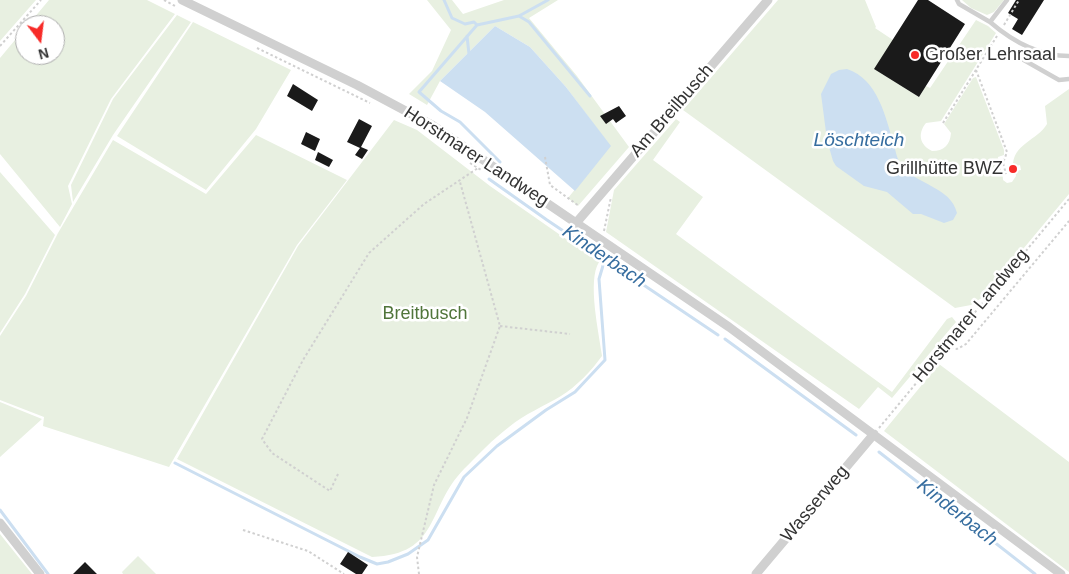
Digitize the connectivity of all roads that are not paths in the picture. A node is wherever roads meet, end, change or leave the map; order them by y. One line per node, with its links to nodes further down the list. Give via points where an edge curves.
1 (768, 0): 9 (street, Am Breilbusch)
2 (957, 0): 5 (lane)
3 (1008, 0): 5 (lane)
4 (182, 4): 9 (street, Horstmarer Landweg, via 411,113)
5 (990, 22): 6 (lane, via 1031,48 1046,54)
6 (1069, 56)
7 (1022, 60): 8 (lane, via 1059,80)
8 (1069, 79)
9 (576, 223): 10 (street, Horstmarer Landweg, via 729,327)
10 (874, 434): 13 (street, Wasserweg); 14 (street, Horstmarer Landweg)
11 (0, 523): 12 (street)
12 (40, 574)
13 (756, 574)
14 (1061, 574)

